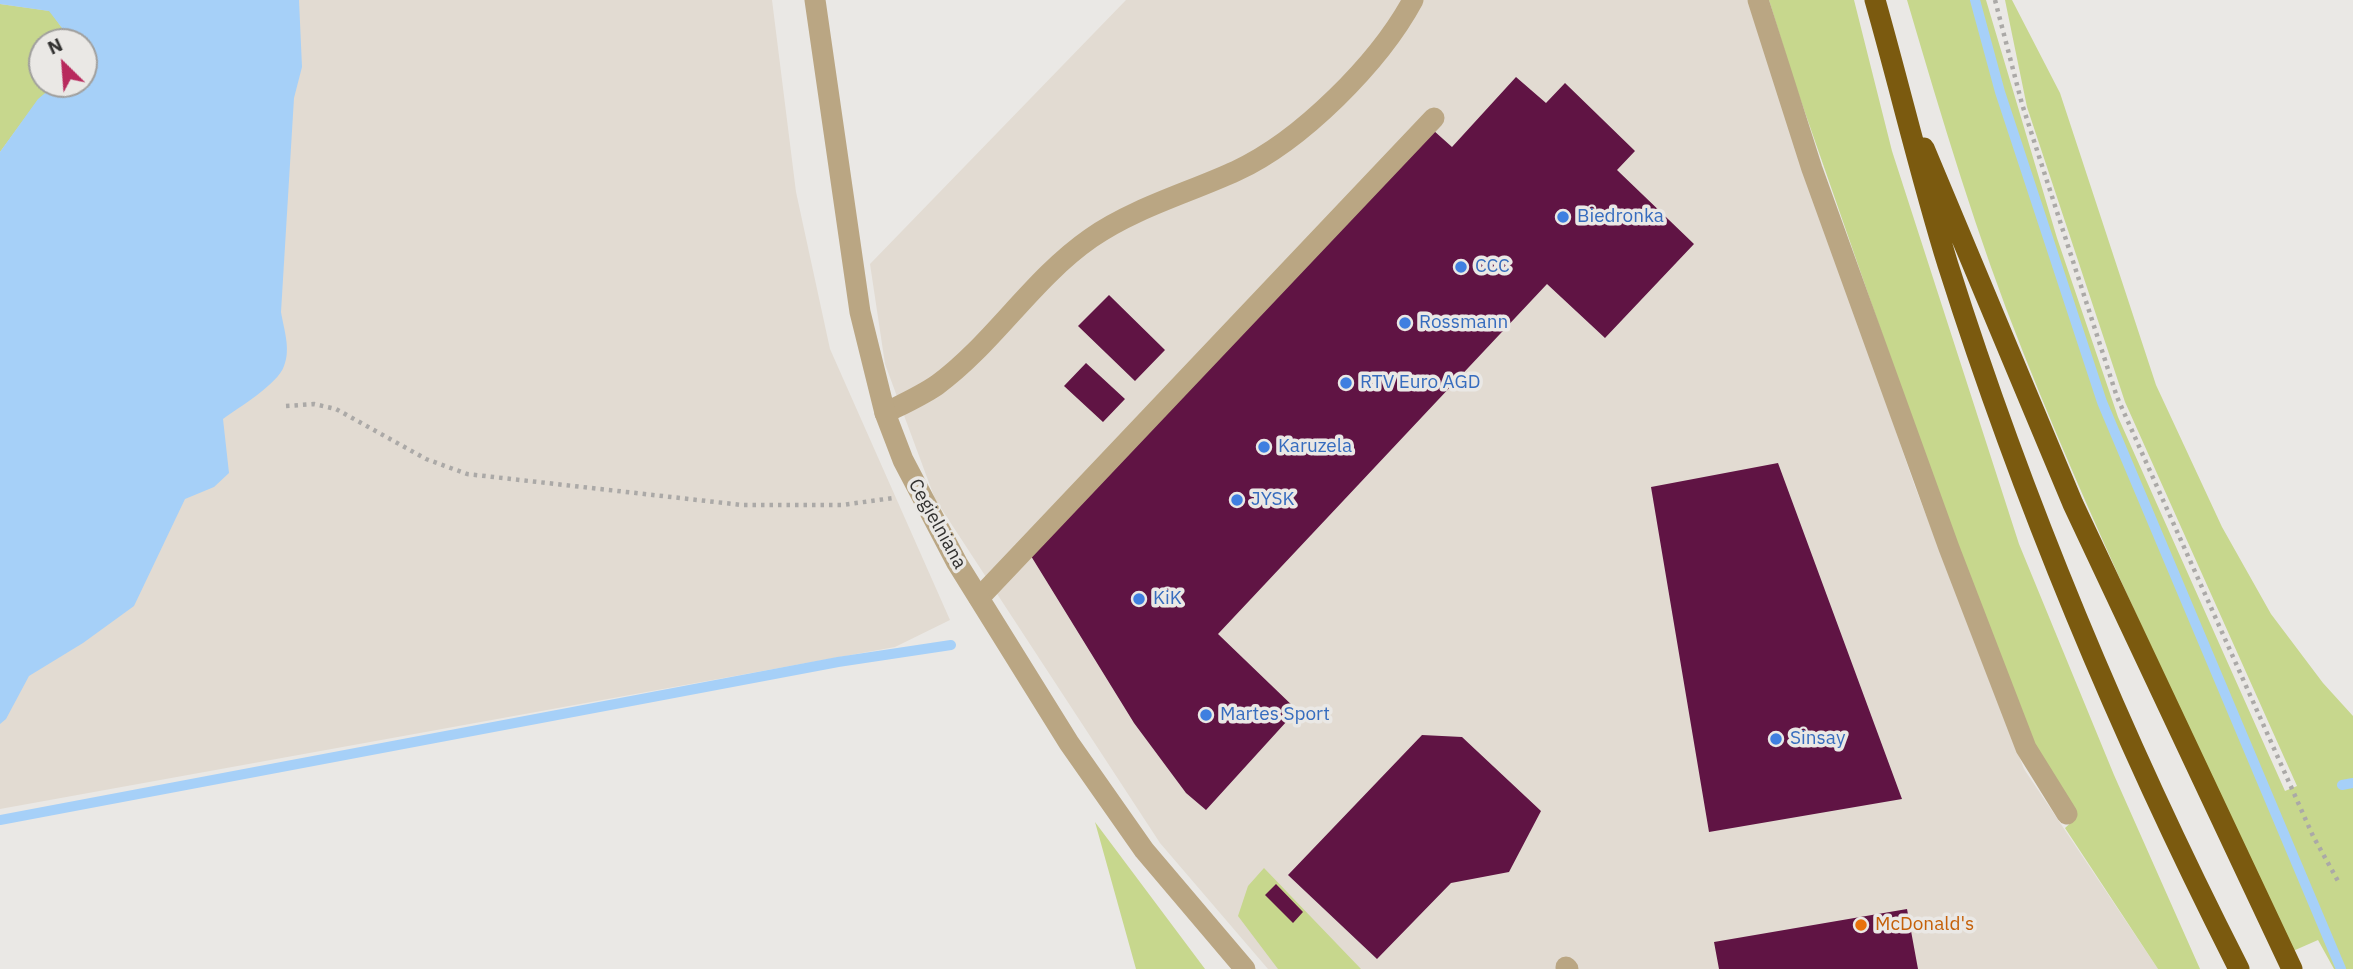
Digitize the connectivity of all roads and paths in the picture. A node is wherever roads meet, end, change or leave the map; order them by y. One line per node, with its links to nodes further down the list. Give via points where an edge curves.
1 (815, 0): 9 (street, Cegielniana, via 851,262)
2 (1413, 0): 9 (street, via 1383,47 1310,122 1238,170 1091,237 1060,262 952,372)
3 (1758, 0): 12 (street, via 1812,169 1949,548 2026,748)
4 (1875, 0): 6 (highway)
5 (1995, 0): 13 (path, via 2022,104 2117,397 2313,836)
6 (1905, 108): 15 (highway, via 1948,266 2062,585); 16 (highway, via 1938,176 2073,504)
7 (1434, 118): 11 (street)
8 (286, 406): 10 (path, via 314,404 336,409 426,459 467,474 742,505 842,505)
9 (886, 412): 10 (street, Cegielniana)
10 (918, 492): 11 (street, Cegielniana)
11 (979, 598): 14 (street, Cegielniana, via 1037,695 1144,850)
12 (2067, 814)
13 (2338, 881)
14 (1245, 969)
15 (2239, 969)
16 (2292, 969)

